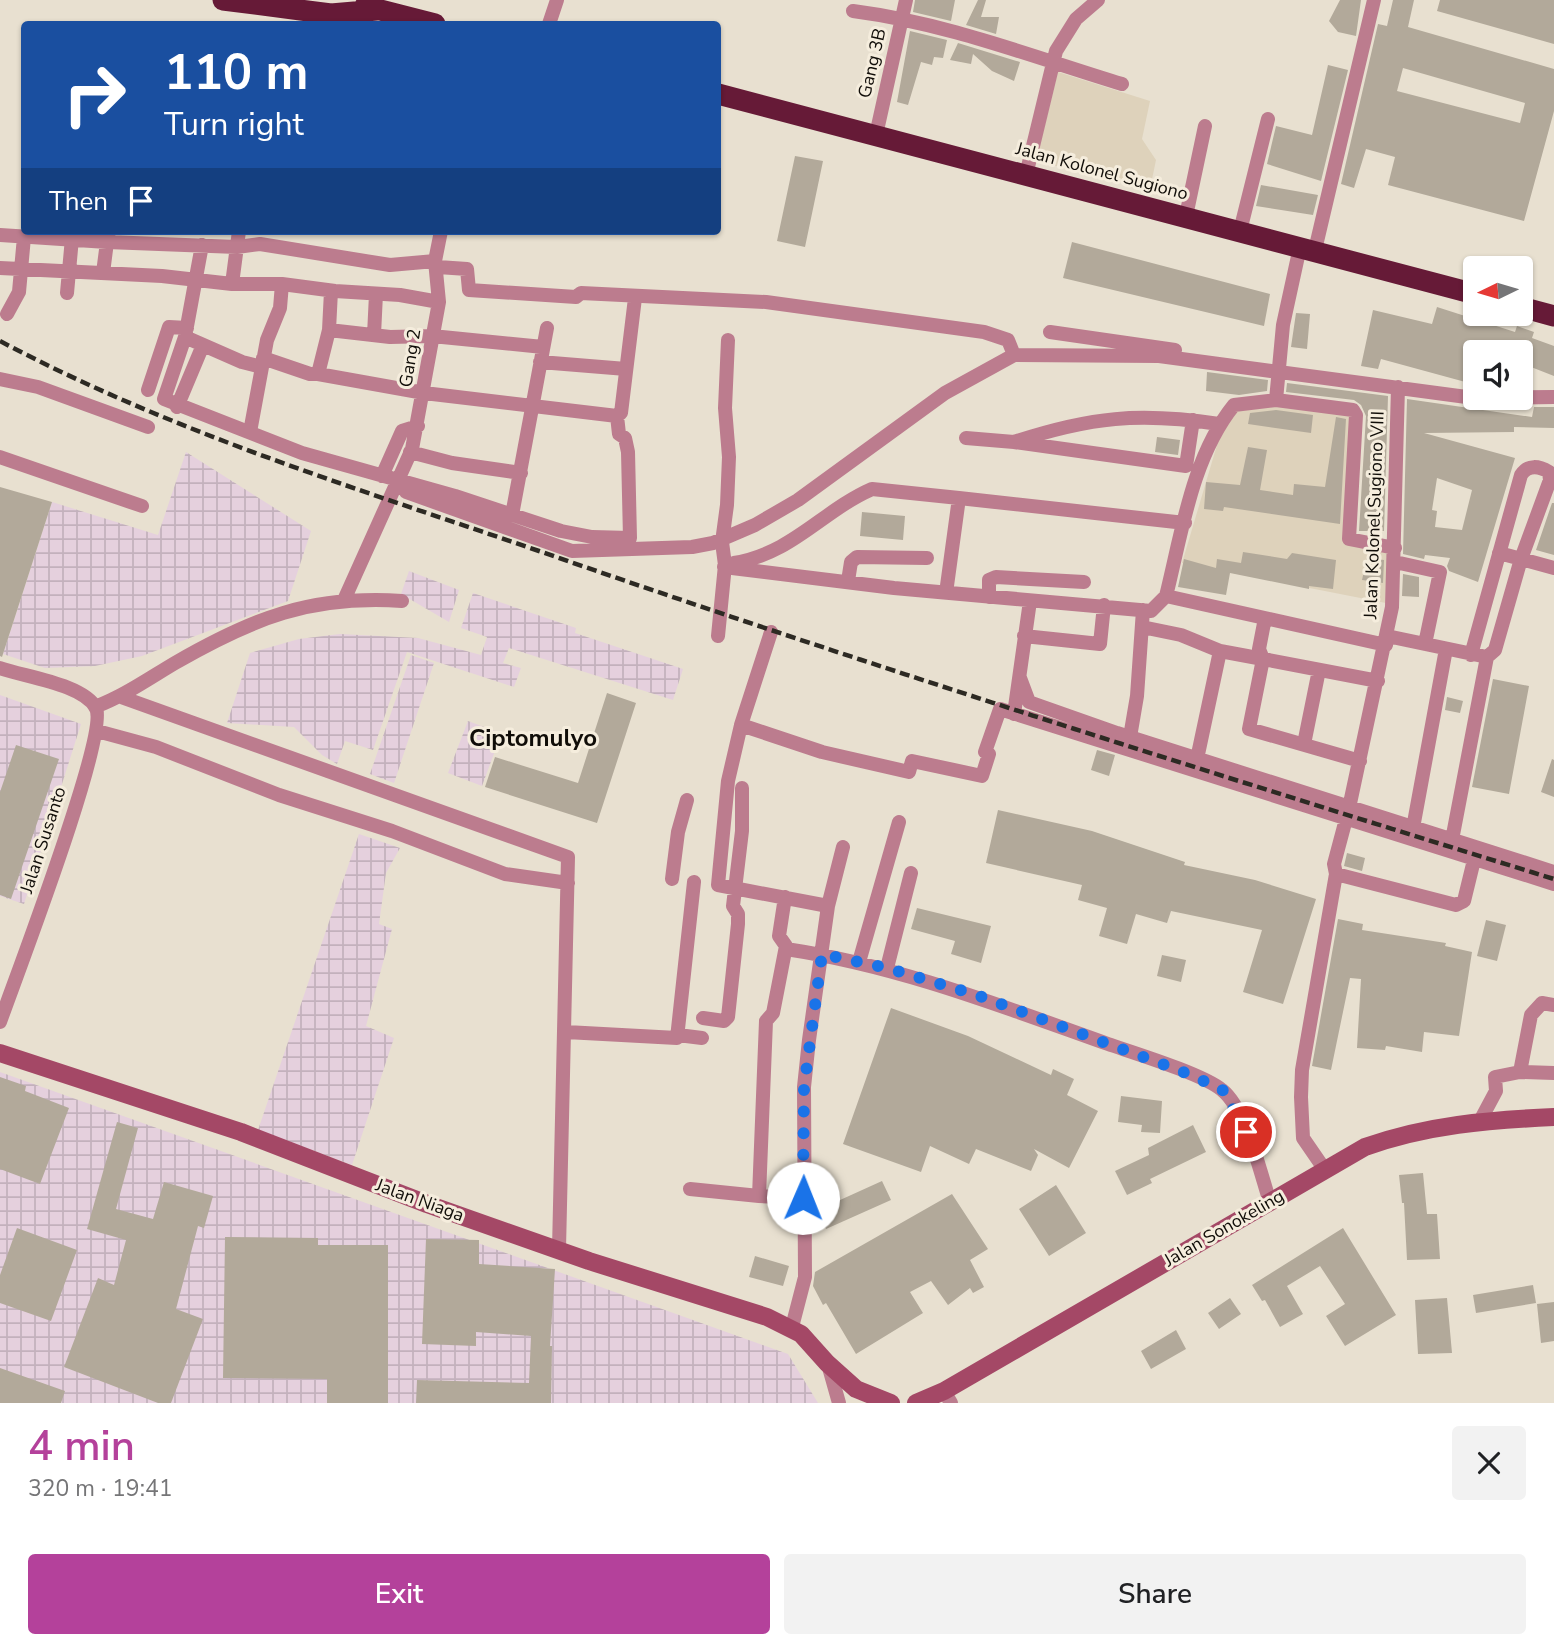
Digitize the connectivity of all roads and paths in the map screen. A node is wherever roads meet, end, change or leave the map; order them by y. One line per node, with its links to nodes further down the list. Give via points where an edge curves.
1 (223, 0): 7 (highway)
2 (342, 0): 8 (highway)
3 (557, 0): 12 (street)
4 (906, 0): 10 (street, Gang 3B)
5 (1098, 0): 13 (street, via 1066,31)
6 (1374, 0): 30 (street)
7 (261, 3): 8 (highway, via 331,14)
8 (377, 10): 11 (highway)
9 (853, 11): 10 (street)
10 (902, 17): 13 (street); 18 (street, Gang 3B)
11 (423, 21)
12 (551, 21)
13 (1053, 64): 14 (street); 19 (street)
14 (1122, 84)
15 (721, 95): 18 (highway, Jalan Kolonel Sugiono)
16 (1268, 119): 21 (street)
17 (1205, 126): 20 (street)
18 (876, 135): 19 (highway, Jalan Kolonel Sugiono)
19 (1026, 175): 20 (highway, Jalan Kolonel Sugiono)
20 (1186, 216): 21 (highway, Jalan Kolonel Sugiono)
21 (1240, 231): 30 (highway, Jalan Kolonel Sugiono)
22 (0, 235): 26 (street)
23 (238, 235): 29 (street)
24 (440, 235): 31 (street, Gang 2)
25 (108, 236): 27 (street); 28 (street); 35 (street)
26 (24, 237): 27 (street); 33 (street)
27 (72, 238): 34 (street)
28 (202, 245): 29 (street); 36 (street)
29 (237, 247): 31 (street, via 260,244 390,265); 37 (street)
30 (1307, 248): 40 (highway, Jalan Kolonel Sugiono); 62 (street, via 1283,325)
31 (436, 264): 43 (street, via 467,269 469,290); 44 (street, Gang 2)
32 (0, 268): 33 (street)
33 (22, 270): 34 (street); 46 (street, via 19,292)
34 (71, 270): 35 (street); 41 (street)
35 (103, 273): 36 (street)
36 (197, 279): 37 (street); 50 (street)
37 (232, 284): 38 (street)
38 (282, 284): 39 (street); 59 (street, via 280,309)
39 (331, 290): 42 (street); 49 (street)
40 (1463, 291)
41 (67, 293)
42 (376, 294): 44 (street); 52 (street)
43 (635, 298): 57 (street, via 766,302 984,332 1007,340); 61 (street)
44 (439, 302): 53 (street, Gang 2)
45 (1533, 310): 47 (highway)
46 (7, 314)
47 (1554, 316)
48 (547, 328): 56 (street)
49 (329, 330): 52 (street); 63 (street)
50 (186, 332): 55 (street); 66 (street, via 170,327); 70 (street, via 164,399)
51 (1050, 332): 60 (street, via 1152,345)
52 (373, 335): 53 (street)
53 (432, 336): 56 (street); 67 (street, Gang 2)
54 (728, 340): 89 (street, via 725,408 729,457)
55 (203, 345): 59 (street, via 242,362); 70 (street)
56 (543, 347): 58 (street)
57 (1014, 355): 60 (street, via 1120,354); 89 (street, via 945,393 798,500)
58 (540, 362): 61 (street); 71 (street)
59 (262, 363): 63 (street); 77 (street)
60 (1227, 363): 62 (street)
61 (626, 369): 72 (street)
62 (1278, 370): 65 (street); 69 (street)
63 (318, 374): 67 (street)
64 (0, 379): 76 (street, via 38,387)
65 (1398, 387): 68 (street, via 1474,398); 91 (street, Jalan Kolonel Sugiono VIII)
66 (148, 390)
67 (424, 393): 71 (street); 75 (street, Gang 2)
68 (1554, 397)
69 (1276, 400): 74 (street, via 1234,405); 91 (street, via 1353,410 1349,539)
70 (177, 407): 77 (street)
71 (532, 407): 72 (street); 82 (street)
72 (617, 416): 87 (street, via 628,452 630,538 592,537)
73 (1193, 420): 74 (street); 79 (street, via 1114,417); 79 (street, via 1186,466)
74 (1219, 424): 88 (street, via 1205,453)
75 (418, 426): 80 (street, Gang 2); 83 (street, via 402,431)
76 (148, 427)
77 (250, 432): 83 (street, via 302,453)
78 (966, 438): 79 (street)
79 (1014, 442)
80 (410, 452): 82 (street); 84 (street, Gang 2)
81 (0, 457): 86 (street)
82 (521, 473): 87 (street)
83 (382, 475): 84 (street)
84 (397, 484): 87 (street); 89 (street, via 572,551 692,547); 101 (street, Gang 2)
85 (960, 498): 88 (street); 94 (street, via 872,489 764,556); 98 (street)
86 (142, 506)
87 (512, 515)
88 (1185, 523): 99 (street)
89 (722, 539): 94 (street)
90 (1499, 553): 93 (street); 93 (street, via 1521,475 1540,466 1549,472 1550,480); 115 (street)
91 (1395, 555): 111 (street, Jalan Kolonel Sugiono VIII); 112 (street, via 1440,572)
92 (927, 558): 96 (street, via 857,557 851,562)
93 (1521, 559): 95 (street); 115 (street, via 1494,650)
94 (725, 566): 96 (street); 109 (street)
95 (1554, 568)
96 (848, 581): 98 (street)
97 (1084, 582): 100 (street, via 996,577 988,584)
98 (946, 593): 100 (street)
99 (1166, 596): 105 (street, via 1156,609); 106 (street)
100 (989, 597): 103 (street)
101 (344, 600): 102 (street); 121 (street, via 256,620)
102 (402, 601)
103 (1030, 601): 104 (street); 110 (street)
104 (1104, 605): 105 (street); 110 (street, via 1100,644)
105 (1143, 610): 107 (street)
106 (1265, 618): 111 (street); 116 (street, via 1259,649)
107 (1142, 627): 114 (street, via 1181,635); 126 (street, via 1138,696)
108 (771, 632): 124 (street)
109 (718, 636)
110 (1024, 636): 119 (street)
111 (1386, 641): 112 (street); 120 (street, Jalan Kolonel Sugiono VIII)
112 (1425, 645): 113 (street)
113 (1446, 649): 115 (street); 134 (street)
114 (1220, 651): 116 (street); 128 (street)
115 (1479, 656): 135 (street)
116 (1263, 659): 118 (street); 127 (street, via 1250,729)
117 (0, 668): 122 (street, via 85,694)
118 (1319, 670): 120 (street); 127 (street)
119 (1020, 678): 123 (street); 126 (street, via 1029,702)
120 (1378, 681): 129 (street, Jalan Kolonel Sugiono VIII)
121 (121, 697): 122 (street); 143 (street, via 568,856)
122 (95, 707): 125 (street, Jalan Susanto)
123 (1014, 714): 124 (street, via 1000,709 982,776 912,761 909,772 822,752); 132 (street)
124 (741, 725): 145 (street, via 727,781 718,885)
125 (97, 731): 143 (street, via 156,747 505,874); 154 (street, Jalan Susanto)
126 (1130, 737): 128 (street)
127 (1304, 744): 129 (street)
128 (1197, 759): 132 (street)
129 (1360, 761): 132 (street, Jalan Kolonel Sugiono VIII)
130 (742, 788): 145 (street)
131 (687, 800): 141 (street)
132 (1347, 814): 134 (street); 137 (street); 140 (street, Jalan Kolonel Sugiono VIII, via 1334,864)
133 (899, 822): 150 (street)
134 (1413, 828): 135 (street)
135 (1452, 840): 138 (street)
136 (844, 847): 147 (street)
137 (1474, 860): 140 (street, via 1464,901 1456,905); 144 (street)
138 (1554, 872)
139 (911, 873): 151 (street)
140 (1336, 874): 163 (street, Jalan Kolonel Sugiono VIII, via 1302,1070 1303,1138)
141 (672, 879)
142 (694, 882): 156 (street)
143 (568, 883): 155 (street)
144 (1554, 884)
145 (734, 888): 146 (street); 153 (street, via 733,906 738,914 728,1017 724,1021)
146 (785, 897): 147 (street); 148 (street, via 779,936)
147 (828, 906): 149 (street)
148 (786, 949): 149 (street); 165 (street, via 773,1013 766,1021)
149 (822, 954): 150 (street); 166 (street, via 804,1087)
150 (859, 961): 151 (street)
151 (887, 968): 167 (street, via 997,1002 1222,1089 1246,1132)
152 (1554, 1005): 159 (street, via 1542,1003 1531,1015)
153 (703, 1018)
154 (0, 1022)
155 (566, 1032): 156 (street, via 673,1040); 168 (street)
156 (678, 1035): 157 (street)
157 (702, 1038)
158 (0, 1053): 168 (street, Jalan Niaga, via 241,1132)
159 (1520, 1072): 160 (street); 162 (street, via 1495,1077 1496,1091)
160 (1554, 1073)
161 (1554, 1117): 162 (street, Jalan Sonokeling)
162 (1480, 1121): 163 (street, Jalan Sonokeling, via 1397,1136 1364,1147)
163 (1325, 1170): 167 (street, Jalan Sonokeling)
164 (690, 1189): 165 (street)
165 (759, 1196): 166 (street)
166 (803, 1198): 169 (street, via 805,1277)
167 (1270, 1202): 171 (street, Jalan Sonokeling)
168 (559, 1249): 169 (street, Jalan Niaga)
169 (792, 1328): 170 (street, Jalan Niaga)
170 (827, 1363): 172 (street); 173 (street, via 865,1395)
171 (947, 1397): 174 (street, Jalan Sonokeling)
172 (839, 1403)
173 (891, 1403)
174 (916, 1403)

